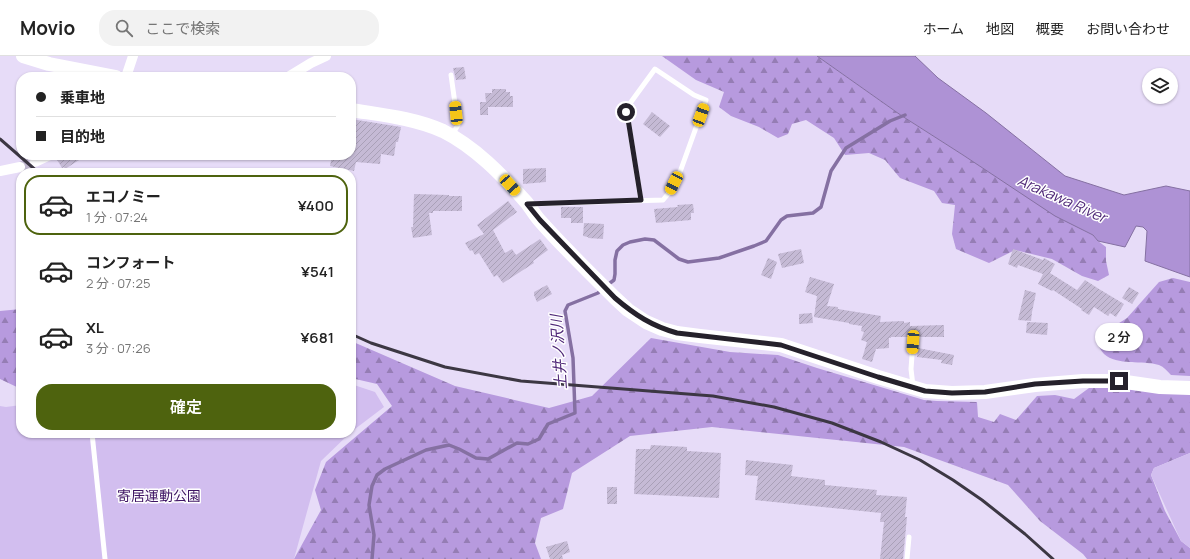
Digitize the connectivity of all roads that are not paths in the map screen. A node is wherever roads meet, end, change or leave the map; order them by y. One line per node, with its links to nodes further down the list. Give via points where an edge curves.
1 (23, 56): 4 (street)
2 (133, 56): 5 (street)
3 (326, 56): 6 (street)
4 (90, 72)
5 (128, 72)
6 (296, 72)
7 (451, 75): 9 (lane, via 458,125)
8 (356, 111): 9 (street, via 417,121)
9 (451, 136): 15 (street, via 491,166)
10 (39, 160): 11 (street)
11 (34, 162)
12 (20, 167): 13 (street)
13 (0, 171)
14 (641, 200): 14 (lane, via 663,200 668,194 680,172 706,100 655,70 626,112); 15 (lane)
15 (527, 204): 17 (street, via 615,298 646,322 677,333 781,345)
16 (913, 342): 17 (lane)
17 (913, 387): 18 (street, via 925,391 952,393 985,392 1035,384 1119,381)
18 (1190, 388)
19 (93, 438): 21 (lane)
20 (909, 537): 22 (lane)
21 (105, 559)
22 (907, 559)

